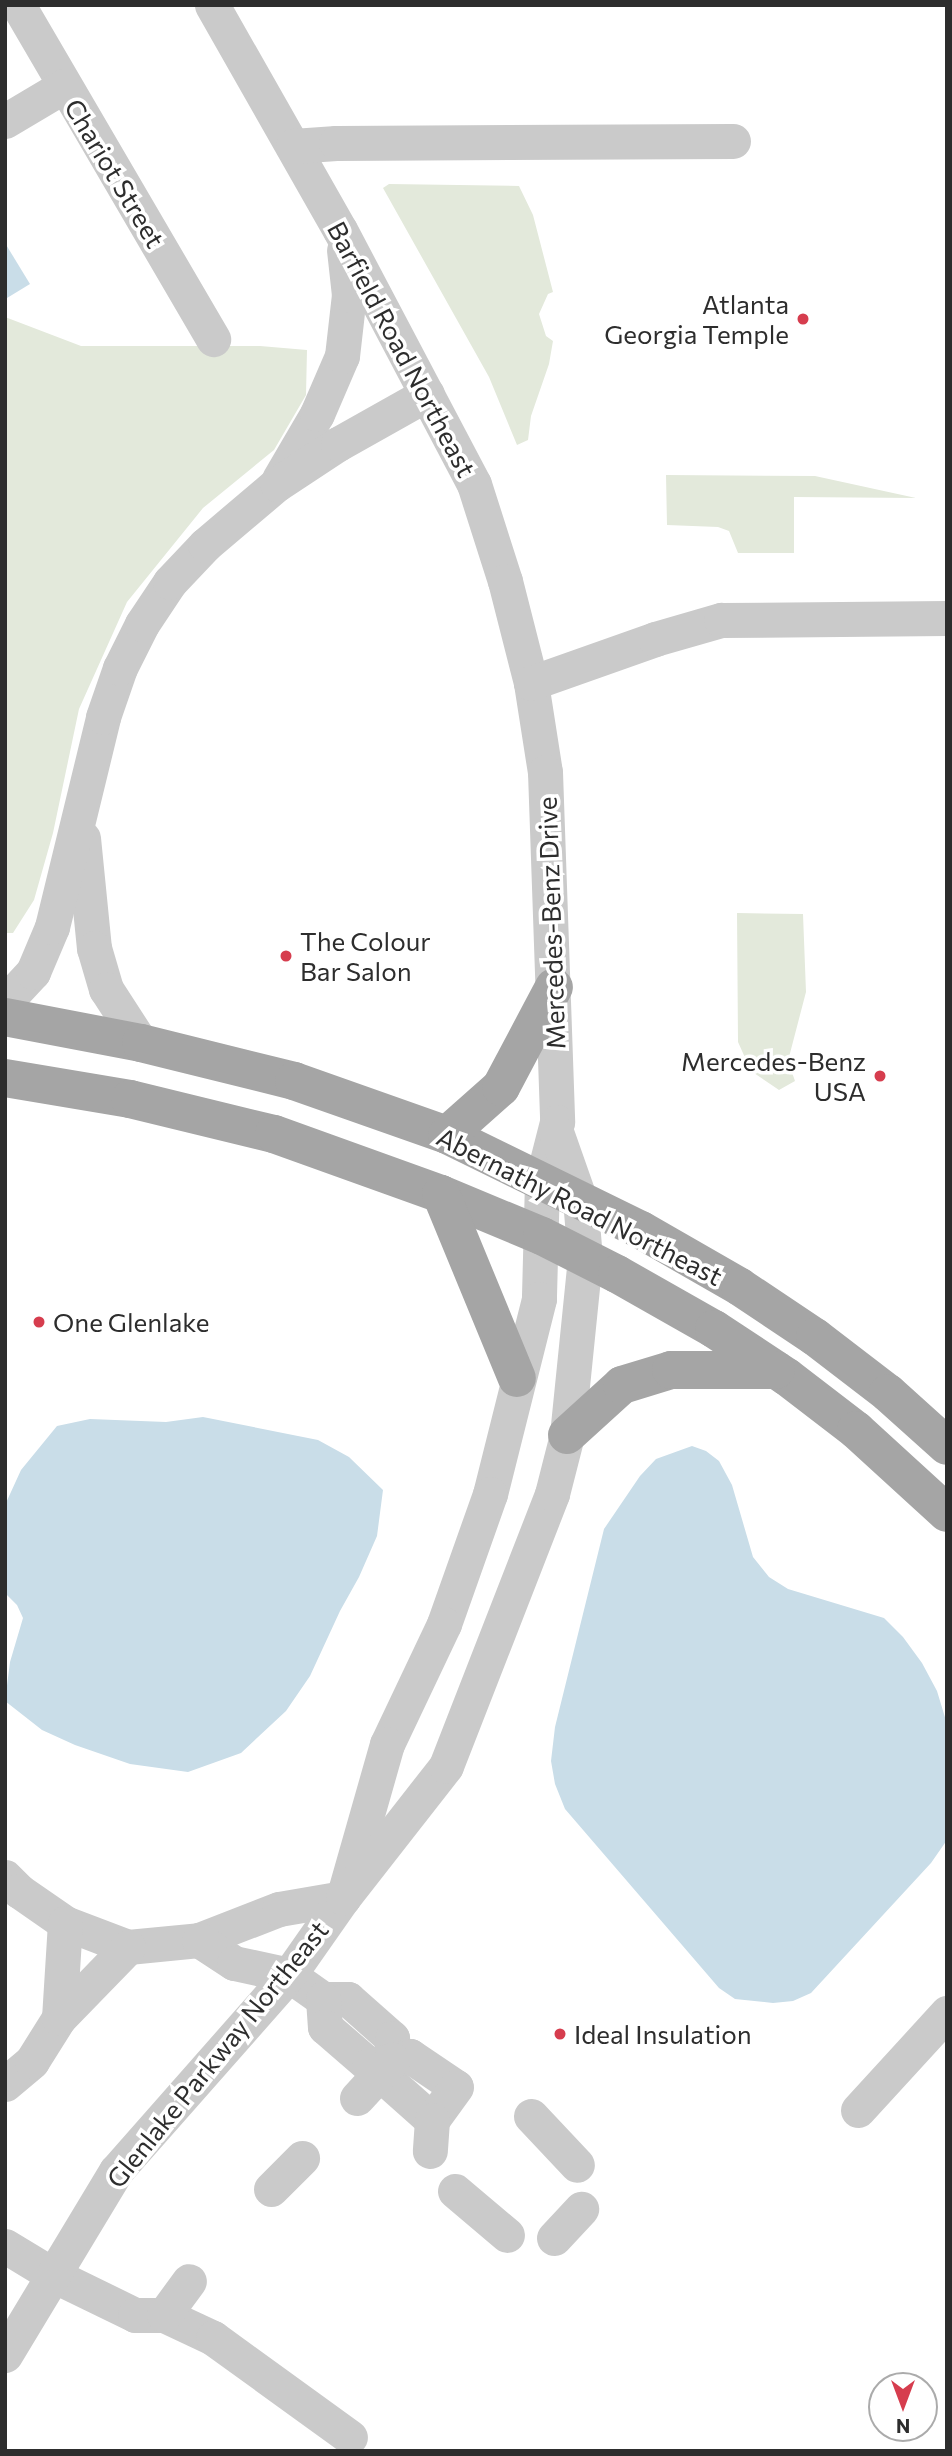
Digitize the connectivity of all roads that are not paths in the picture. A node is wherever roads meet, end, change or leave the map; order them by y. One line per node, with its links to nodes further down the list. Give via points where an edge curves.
1 (18, 5): 3 (street, Chariot Street)
2 (212, 5): 6 (street, Barfield Road Northeast)
3 (64, 86): 4 (street); 8 (street, Chariot Street)
4 (5, 121)
5 (733, 141): 6 (street)
6 (293, 146): 7 (street, Barfield Road Northeast)
7 (340, 230): 9 (street, Barfield Road Northeast); 10 (street, via 348,295 342,356 317,414)
8 (213, 339)
9 (428, 394): 10 (street); 12 (street, Barfield Road Northeast, via 474,484 505,582)
10 (277, 484): 13 (street, via 205,545 170,582 142,624 103,717)
11 (947, 618): 12 (street, via 721,620 654,639)
12 (534, 699): 14 (street, Mercedes-Benz Drive, via 545,772)
13 (80, 814): 15 (street, via 52,927 33,972); 17 (street, via 94,948 106,989)
14 (554, 987): 19 (street, Mercedes-Benz Drive); 20 (main road, via 501,1087)
15 (5, 1002)
16 (5, 1017): 17 (main road, Abernathy Road Northeast)
17 (141, 1043): 20 (main road, Abernathy Road Northeast, via 294,1081)
18 (5, 1079): 22 (main road, Abernathy Road Northeast, via 130,1099 262,1131)
19 (556, 1132): 21 (street, Mercedes-Benz Drive); 23 (street, Mercedes-Benz Drive)
20 (446, 1135): 21 (main road, Abernathy Road Northeast)
21 (542, 1181): 23 (main road, Abernathy Road Northeast); 24 (street, Glenlake Parkway Northeast)
22 (441, 1194): 24 (main road, Abernathy Road Northeast); 27 (main road)
23 (580, 1200): 25 (street, Glenlake Parkway Northeast); 29 (main road, Abernathy Road Northeast, via 740,1287 816,1337)
24 (542, 1237): 25 (main road, Abernathy Road Northeast); 27 (street, Glenlake Parkway Northeast, via 539,1299)
25 (585, 1258): 26 (main road, Abernathy Road Northeast, via 714,1329); 28 (street, Glenlake Parkway Northeast)
26 (776, 1370): 28 (main road, via 671,1370 622,1385); 30 (main road, Abernathy Road Northeast, via 856,1430)
27 (517, 1378): 32 (street, Glenlake Parkway Northeast, via 490,1494 444,1624 387,1744)
28 (567, 1435): 32 (street, Glenlake Parkway Northeast, via 552,1494 446,1766)
29 (947, 1446)
30 (947, 1513)
31 (5, 1877): 33 (street)
32 (343, 1898): 34 (street, via 279,1909); 36 (street, Glenlake Parkway Northeast)
33 (65, 1923): 35 (street); 38 (street)
34 (199, 1940): 35 (street); 36 (street, via 234,1962)
35 (128, 1947): 38 (street)
36 (289, 1975): 39 (street, via 323,1999 348,1999); 52 (street, Glenlake Parkway Northeast, via 116,2171)
37 (947, 2014): 42 (street)
38 (59, 2018): 40 (street, via 32,2061)
39 (385, 2054): 39 (street, via 388,2081 431,2135 456,2087 410,2056); 41 (street)
40 (5, 2084)
41 (356, 2098)
42 (858, 2109)
43 (531, 2116): 45 (street)
44 (302, 2158): 46 (street)
45 (578, 2165)
46 (271, 2189)
47 (455, 2191): 49 (street)
48 (582, 2209): 50 (street)
49 (507, 2235)
50 (554, 2238)
51 (5, 2246): 52 (street)
52 (53, 2275): 54 (street, via 135,2315); 55 (street, Glenlake Parkway Northeast)
53 (189, 2281): 54 (street)
54 (164, 2315): 56 (street, via 213,2338)
55 (5, 2355)
56 (350, 2437)

